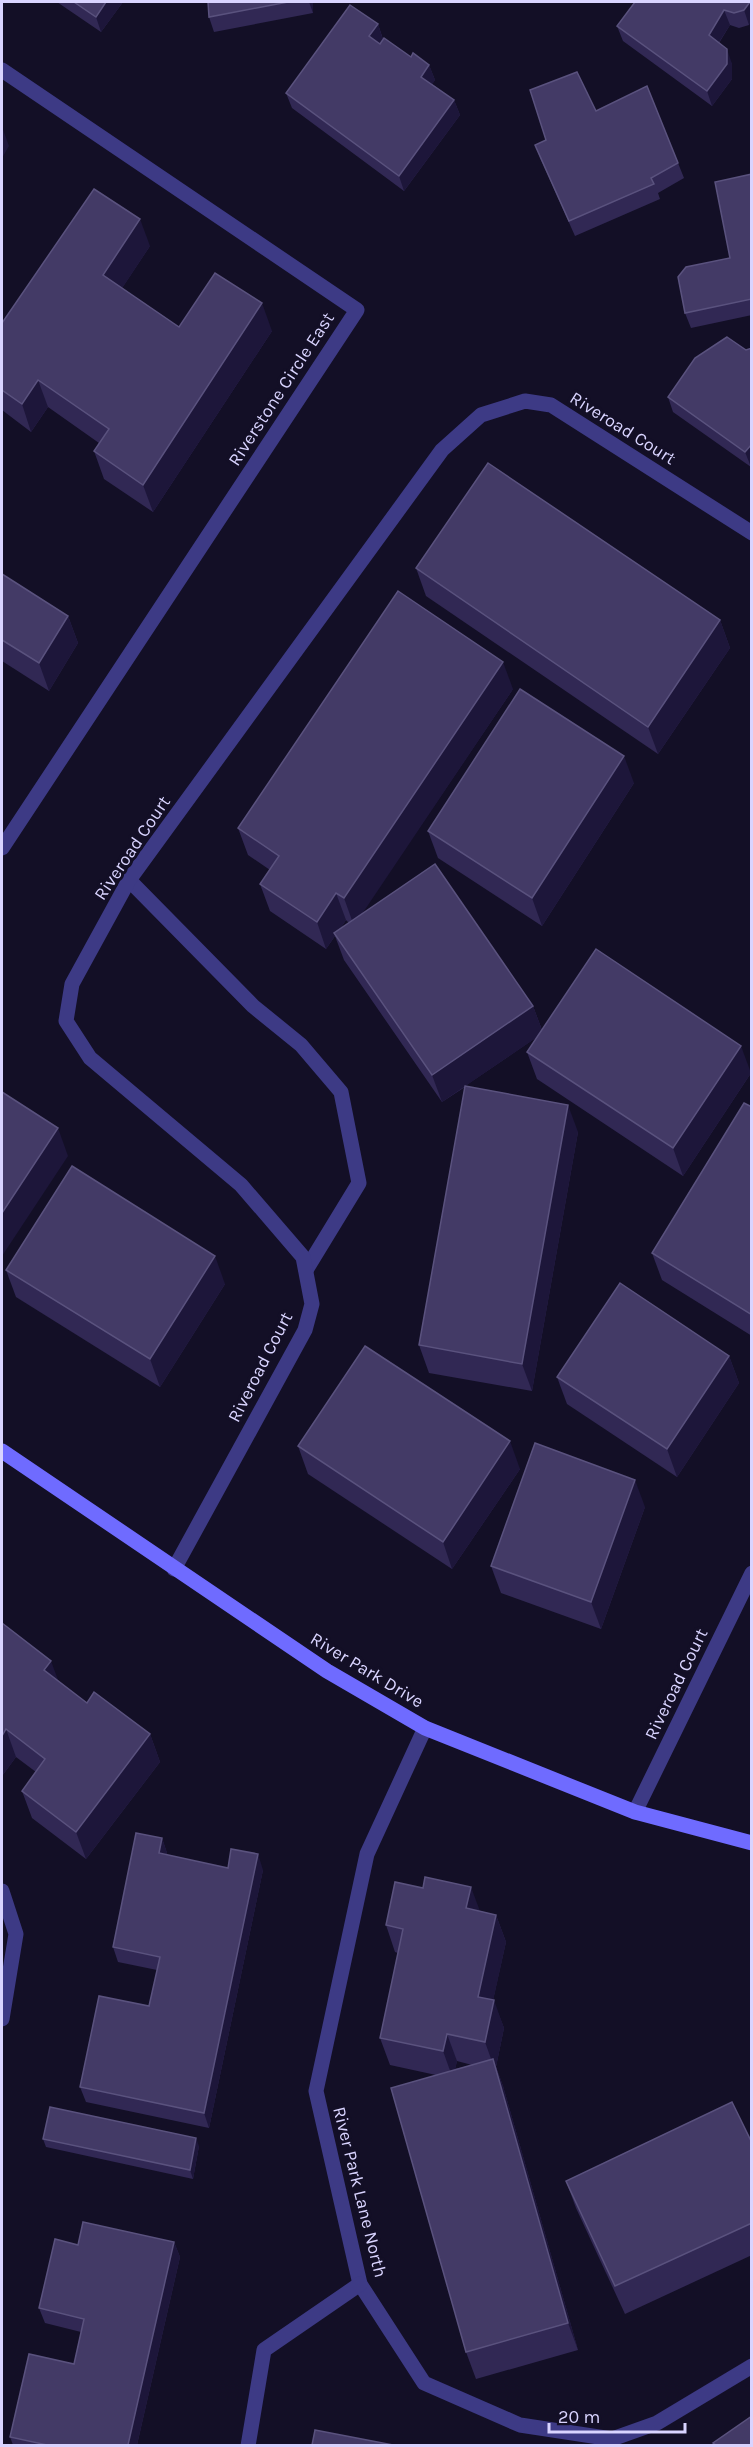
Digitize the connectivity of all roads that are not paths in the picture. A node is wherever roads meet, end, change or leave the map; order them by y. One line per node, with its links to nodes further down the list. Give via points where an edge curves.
1 (2, 70): 3 (lane, Riverstone Circle East, via 357,310)
2 (752, 533): 4 (lane, Riveroad Court, via 551,405 525,401 481,415 442,450)
3 (2, 848)
4 (129, 880): 5 (lane, via 253,1006 301,1045 341,1092 359,1183); 5 (lane, Riveroad Court, via 72,984 66,1021 90,1058 241,1185 303,1257)
5 (306, 1270): 7 (lane, Riveroad Court, via 312,1304 305,1330)
6 (2, 1451): 7 (street, River Park Drive)
7 (174, 1569): 9 (street, River Park Drive, via 327,1671)
8 (752, 1573): 10 (lane, Riveroad Court)
9 (424, 1728): 10 (street, River Park Drive); 14 (lane, River Park Lane North, via 367,1854 316,2091)
10 (634, 1812): 11 (street, River Park Drive)
11 (752, 1843)
12 (2, 1891): 13 (lane, via 16,1934)
13 (2, 2019)
14 (360, 2284): 15 (lane, River Park Lane North, via 424,2383 520,2425 612,2439 657,2423); 16 (lane, via 264,2350)
15 (752, 2366)
16 (248, 2445)

